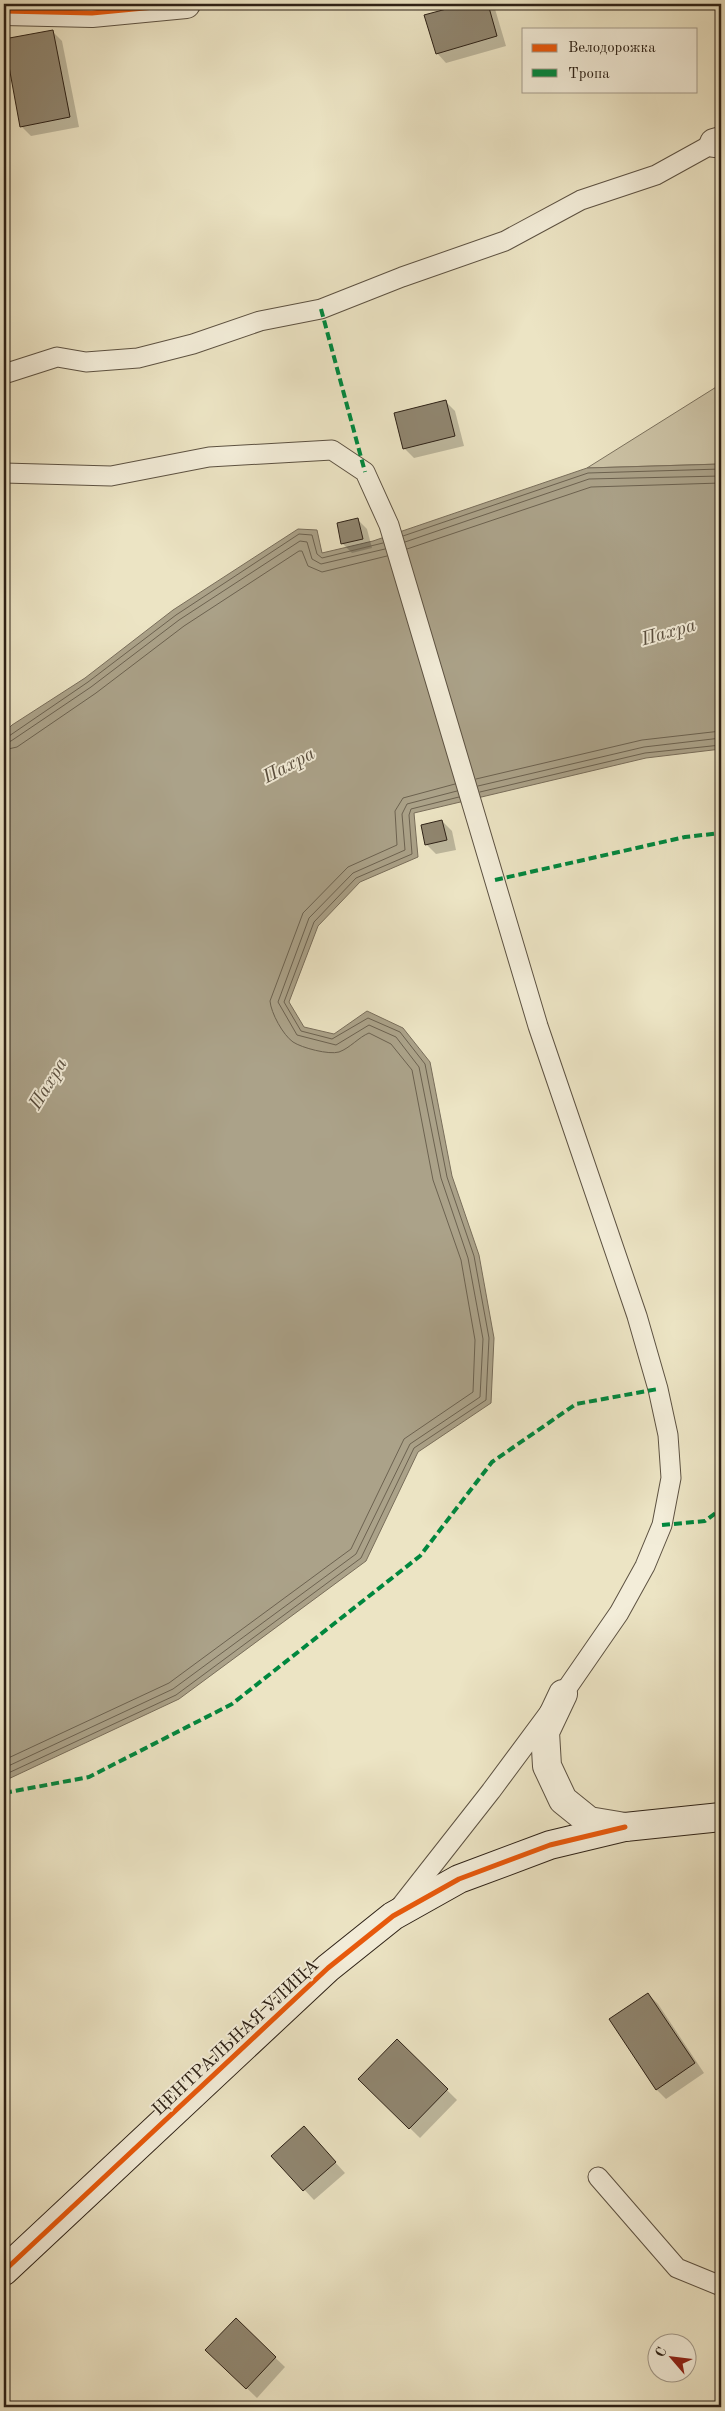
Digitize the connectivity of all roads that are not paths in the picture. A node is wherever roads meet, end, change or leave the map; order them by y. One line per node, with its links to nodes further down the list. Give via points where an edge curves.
1 (186, 4): 2 (street, via 92,12)
2 (4, 11)
3 (718, 142): 4 (lane, via 656,175 581,200 505,241 322,309 260,321 193,344 138,358 86,362 58,357)
4 (4, 374)
5 (4, 473): 6 (lane, via 111,476 208,457 332,450 365,472 390,525 538,1026 637,1316 668,1435 671,1478 662,1525 619,1613)
6 (563, 1694): 8 (street, via 545,1732 546,1766 563,1800 589,1820); 9 (lane)
7 (721, 1817): 8 (street)
8 (625, 1827): 9 (street, ЦЕНТРАЛЬНАЯ УЛИЦА, via 550,1845 458,1879)
9 (393, 1916): 11 (street, ЦЕНТРАЛЬНАЯ УЛИЦА, via 328,1968)
10 (598, 2178): 12 (lane, via 676,2268)
11 (5, 2267)
12 (721, 2286)

